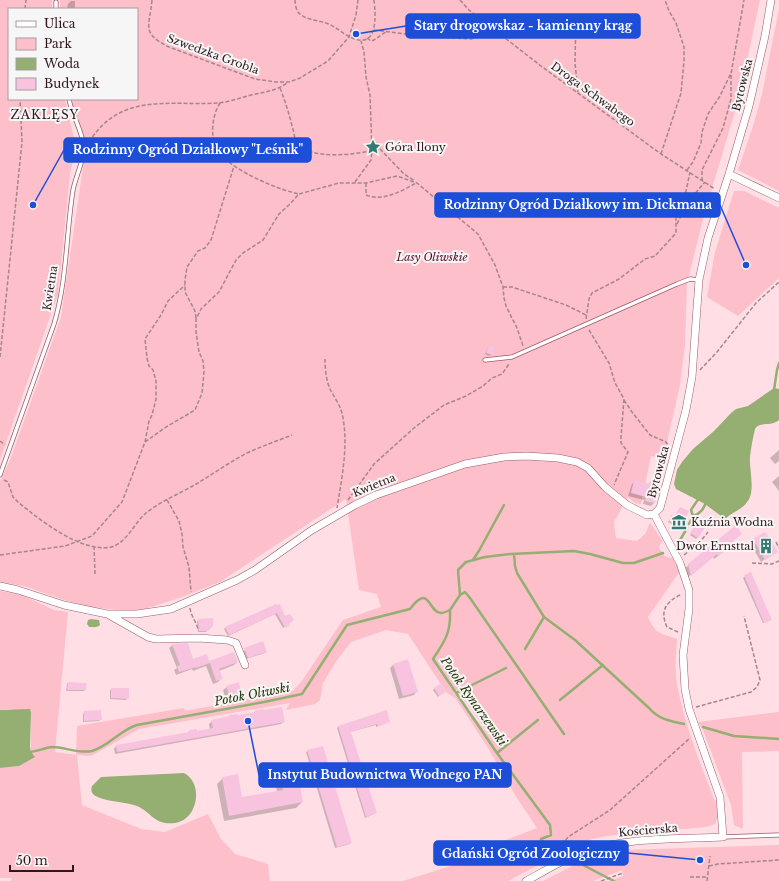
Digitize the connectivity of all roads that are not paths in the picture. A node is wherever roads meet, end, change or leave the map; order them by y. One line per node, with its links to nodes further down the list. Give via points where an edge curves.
1 (771, 0): 5 (street, Bytowska, via 757,74)
2 (56, 2): 3 (lane)
3 (56, 8)
4 (69, 100): 9 (lane, Kwietna, via 84,150 74,184 69,215 61,301)
5 (729, 174): 6 (street); 7 (street, Bytowska, via 708,238)
6 (779, 198)
7 (699, 280): 8 (lane, via 686,280 512,357); 10 (street, Bytowska, via 692,377 686,410 660,508)
8 (485, 360)
9 (0, 475)
10 (654, 514): 12 (street, Kwietna, via 647,515 627,505 588,468 577,462 526,456 465,464 343,510 255,570 193,600 156,612); 15 (street, Bytowska, via 667,540 679,555 687,580 689,610 683,673 689,709 720,797)
11 (0, 586): 12 (street, Kwietna, via 64,606)
12 (107, 614): 13 (street, Kwietna, via 156,639 198,638 236,643)
13 (245, 665)
14 (779, 835): 15 (lane, Kościerska)
15 (723, 837): 16 (street, Kościerska, via 611,844 585,851)
16 (526, 881)

